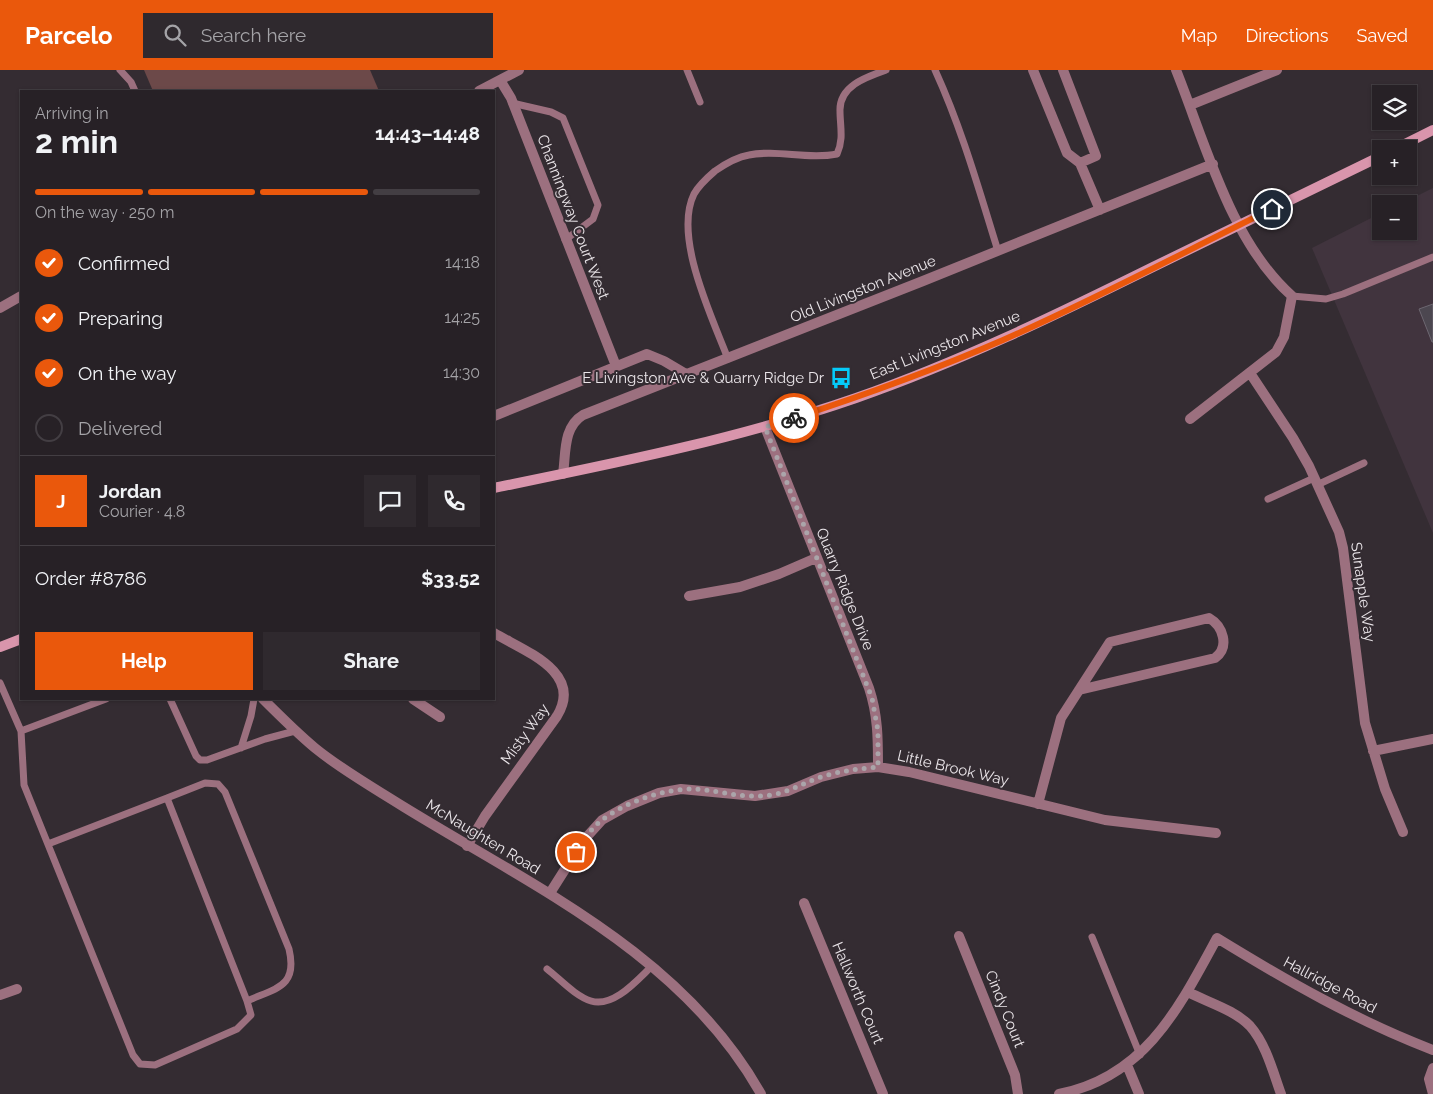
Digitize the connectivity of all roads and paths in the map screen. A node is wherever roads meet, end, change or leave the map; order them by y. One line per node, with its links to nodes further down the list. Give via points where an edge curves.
1 (120, 70): 11 (lane)
2 (519, 70): 10 (street)
3 (687, 70): 13 (lane)
4 (886, 70): 29 (lane, via 862,78 842,98 841,146 837,154 823,157 771,153 749,155 726,163 707,177 694,194 688,218 690,253)
5 (935, 70): 24 (lane, via 966,146)
6 (1033, 70): 19 (street, via 1067,154)
7 (1063, 70): 19 (street, via 1096,156)
8 (1176, 70): 15 (street)
9 (1278, 70): 15 (street)
10 (500, 80): 12 (street); 14 (street, Channingway Court West)
11 (135, 90)
12 (481, 90)
13 (700, 102)
14 (512, 103): 23 (street, Channingway Court West); 23 (lane, via 563,118 598,205 593,219)
15 (1190, 105): 20 (street)
16 (1433, 130): 17 (main road)
17 (1413, 140)
18 (1372, 160): 22 (main road, East Livingston Avenue)
19 (1080, 163): 21 (street)
20 (1213, 164): 21 (street, Old Livingston Avenue); 22 (street)
21 (1100, 210): 24 (street, Old Livingston Avenue)
22 (1238, 226): 26 (street, via 1266,271); 35 (main road, East Livingston Avenue, via 987,347 856,398)
23 (565, 240): 30 (street, Channingway Court West)
24 (998, 251): 29 (street, Old Livingston Avenue)
25 (1433, 257): 26 (lane, via 1326,299)
26 (1292, 296): 31 (street, via 1284,337 1276,352)
27 (20, 297): 28 (street)
28 (0, 308)
29 (728, 359): 32 (street, Old Livingston Avenue)
30 (616, 366): 32 (street, via 647,354); 33 (street)
31 (1250, 373): 34 (street); 38 (street, Sunapple Way, via 1293,438)
32 (686, 374): 37 (street, Old Livingston Avenue, via 577,419 569,431)
33 (495, 416)
34 (1190, 419)
35 (765, 427): 37 (main road, East Livingston Avenue); 41 (street, Quarry Ridge Drive)
36 (1364, 462): 38 (lane)
37 (563, 474): 39 (main road, East Livingston Avenue)
38 (1315, 481): 40 (lane); 58 (street, Sunapple Way, via 1343,548 1365,723)
39 (495, 488)
40 (1268, 499)
41 (816, 558): 42 (street, via 749,584); 59 (street, Quarry Ridge Drive, via 876,709)
42 (689, 596)
43 (495, 634): 65 (street, Misty Way, via 556,672 565,689 564,698 558,716)
44 (20, 639): 45 (main road)
45 (0, 647)
46 (0, 683): 54 (lane)
47 (1079, 690): 47 (street, via 1110,642 1209,618 1220,629 1223,648 1215,658); 61 (street, via 1061,718)
48 (103, 700): 54 (lane)
49 (170, 700): 57 (lane, via 200,760)
50 (254, 700): 57 (lane)
51 (264, 700): 55 (street, McNaughten Road)
52 (414, 700): 53 (street)
53 (440, 717)
54 (21, 731): 64 (lane, via 24,785)
55 (295, 731): 57 (lane); 65 (street, McNaughten Road, via 316,749)
56 (1433, 739): 58 (street)
57 (240, 748)
58 (1373, 751): 62 (street, Sunapple Way)
59 (878, 767): 61 (street, Little Brook Way); 66 (street, Little Brook Way, via 838,772 772,795 734,796 698,789 660,793 627,806 591,830)
60 (166, 798): 64 (lane); 75 (lane); 75 (lane, via 205,783 218,784 225,792 289,949 292,964 283,985)
61 (1038, 804): 63 (street, Little Brook Way, via 1105,820)
62 (1403, 832)
63 (1216, 833)
64 (48, 844): 75 (lane, via 133,1055 140,1064 155,1065 237,1029 251,1015)
65 (467, 846): 66 (street, McNaughten Road)
66 (550, 894): 70 (street, McNaughten Road, via 599,925)
67 (804, 903): 81 (street, Hallworth Court)
68 (959, 936): 82 (street, Cindy Court, via 1015,1075)
69 (1092, 937): 77 (lane)
70 (652, 966): 71 (lane, via 617,997 593,1002); 80 (street, McNaughten Road, via 721,1034)
71 (547, 969)
72 (17, 988): 74 (street)
73 (1188, 992): 76 (street, Hallridge Road, via 1217,938 1340,1010); 77 (street); 85 (street, via 1249,1026 1259,1039)
74 (0, 995)
75 (247, 1001)
76 (1433, 1050)
77 (1140, 1055): 78 (street)
78 (1127, 1064): 83 (street, via 1101,1080); 84 (street)
79 (1433, 1068): 86 (street, via 1429,1079)
80 (761, 1094)
81 (884, 1094)
82 (1018, 1094)
83 (1059, 1094)
84 (1139, 1094)
85 (1281, 1094)
86 (1433, 1094)

